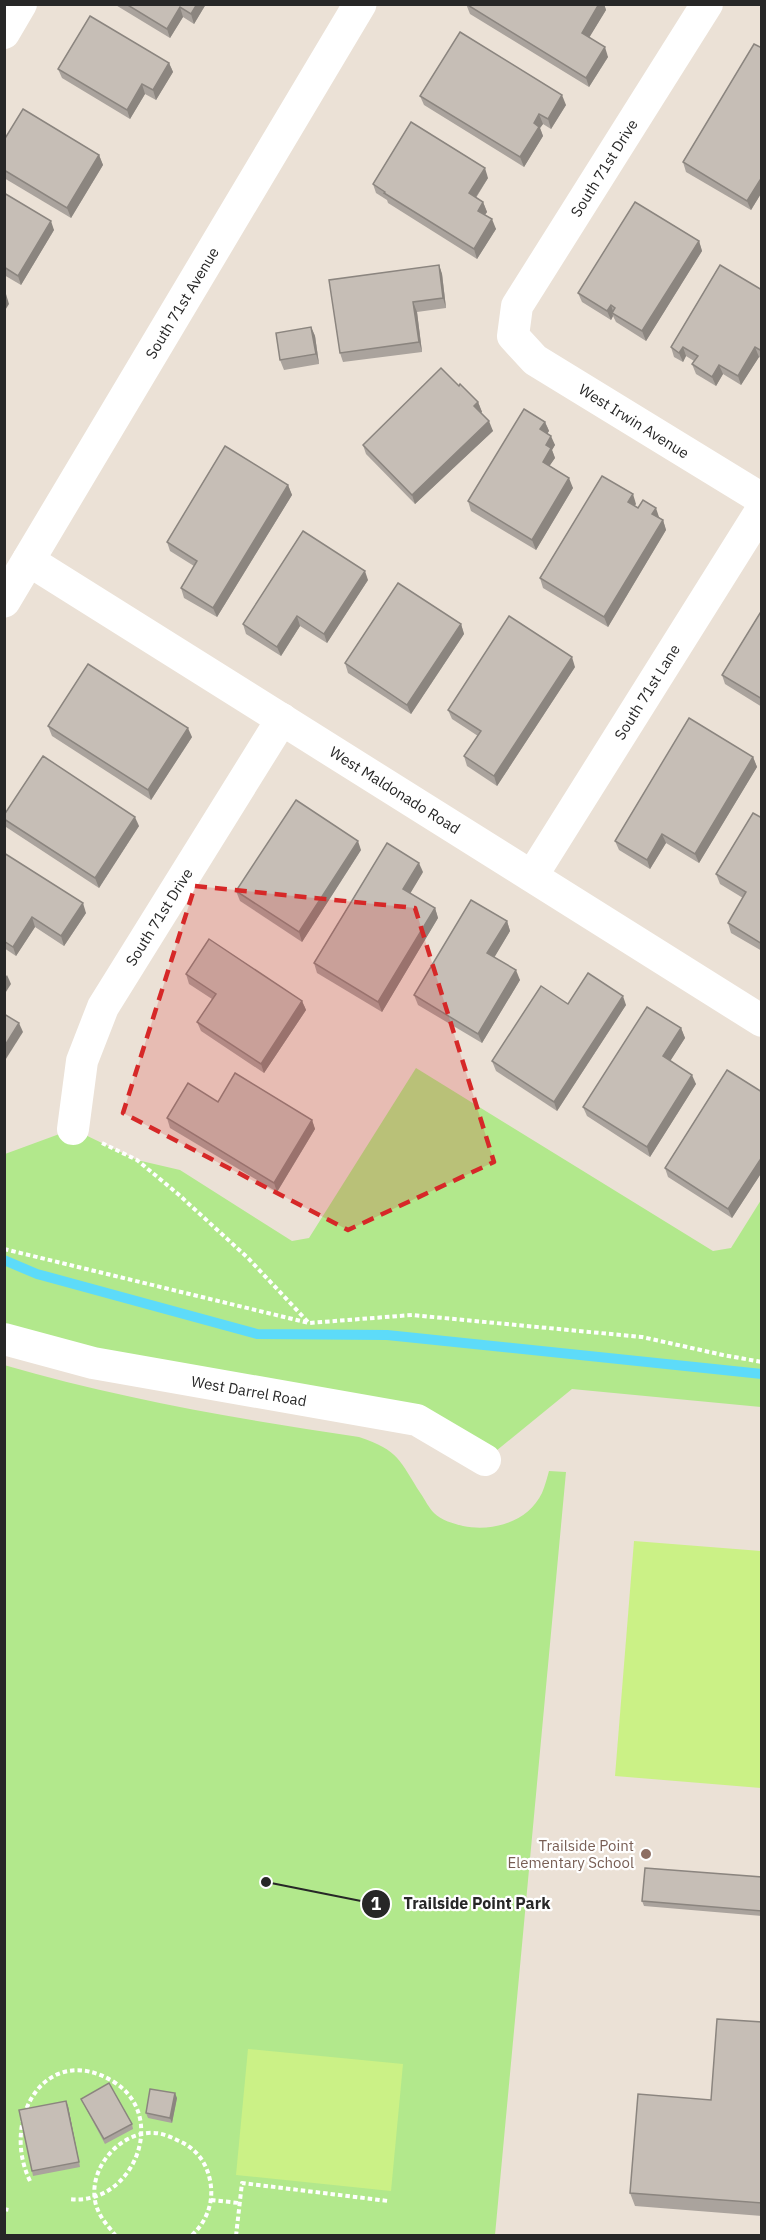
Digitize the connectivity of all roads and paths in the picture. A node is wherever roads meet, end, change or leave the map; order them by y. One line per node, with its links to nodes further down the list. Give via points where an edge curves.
1 (21, 4): 4 (street)
2 (360, 4): 8 (street, South 71st Avenue)
3 (707, 4): 5 (street, South 71st Drive, via 517,306)
4 (4, 33)
5 (513, 336): 6 (street, West Irwin Avenue, via 535,360)
6 (762, 499)
7 (762, 508): 11 (street, South 71st Lane)
8 (28, 560): 9 (street, South 71st Avenue); 10 (street, West Maldonado Road)
9 (4, 601)
10 (282, 719): 11 (street, West Maldonado Road); 13 (street, South 71st Drive, via 103,1007 82,1061)
11 (532, 876): 12 (street, West Maldonado Road)
12 (762, 1021)
13 (73, 1129): 15 (path, via 137,1160 248,1258)
14 (4, 1249): 15 (path)
15 (309, 1323): 17 (path, via 412,1315 642,1336)
16 (4, 1339): 18 (street, West Darrel Road, via 93,1363 417,1420)
17 (762, 1362)
18 (485, 1460)
19 (30, 2091): 20 (path, via 46,2077 67,2070 90,2071 116,2083 131,2100 138,2112)
20 (141, 2134): 23 (path, via 135,2162 120,2183); 23 (path, via 122,2141 103,2160 96,2177); 25 (path, via 165,2134 189,2145 202,2158 210,2177)
21 (18, 2161): 22 (path)
22 (30, 2181)
23 (95, 2197): 24 (path); 28 (path, via 104,2223)
24 (69, 2199)
25 (210, 2200): 27 (path); 29 (path, via 207,2215)
26 (388, 2201): 27 (path, via 242,2183)
27 (239, 2203): 30 (path)
28 (116, 2235)
29 (191, 2235)
30 (236, 2235)

